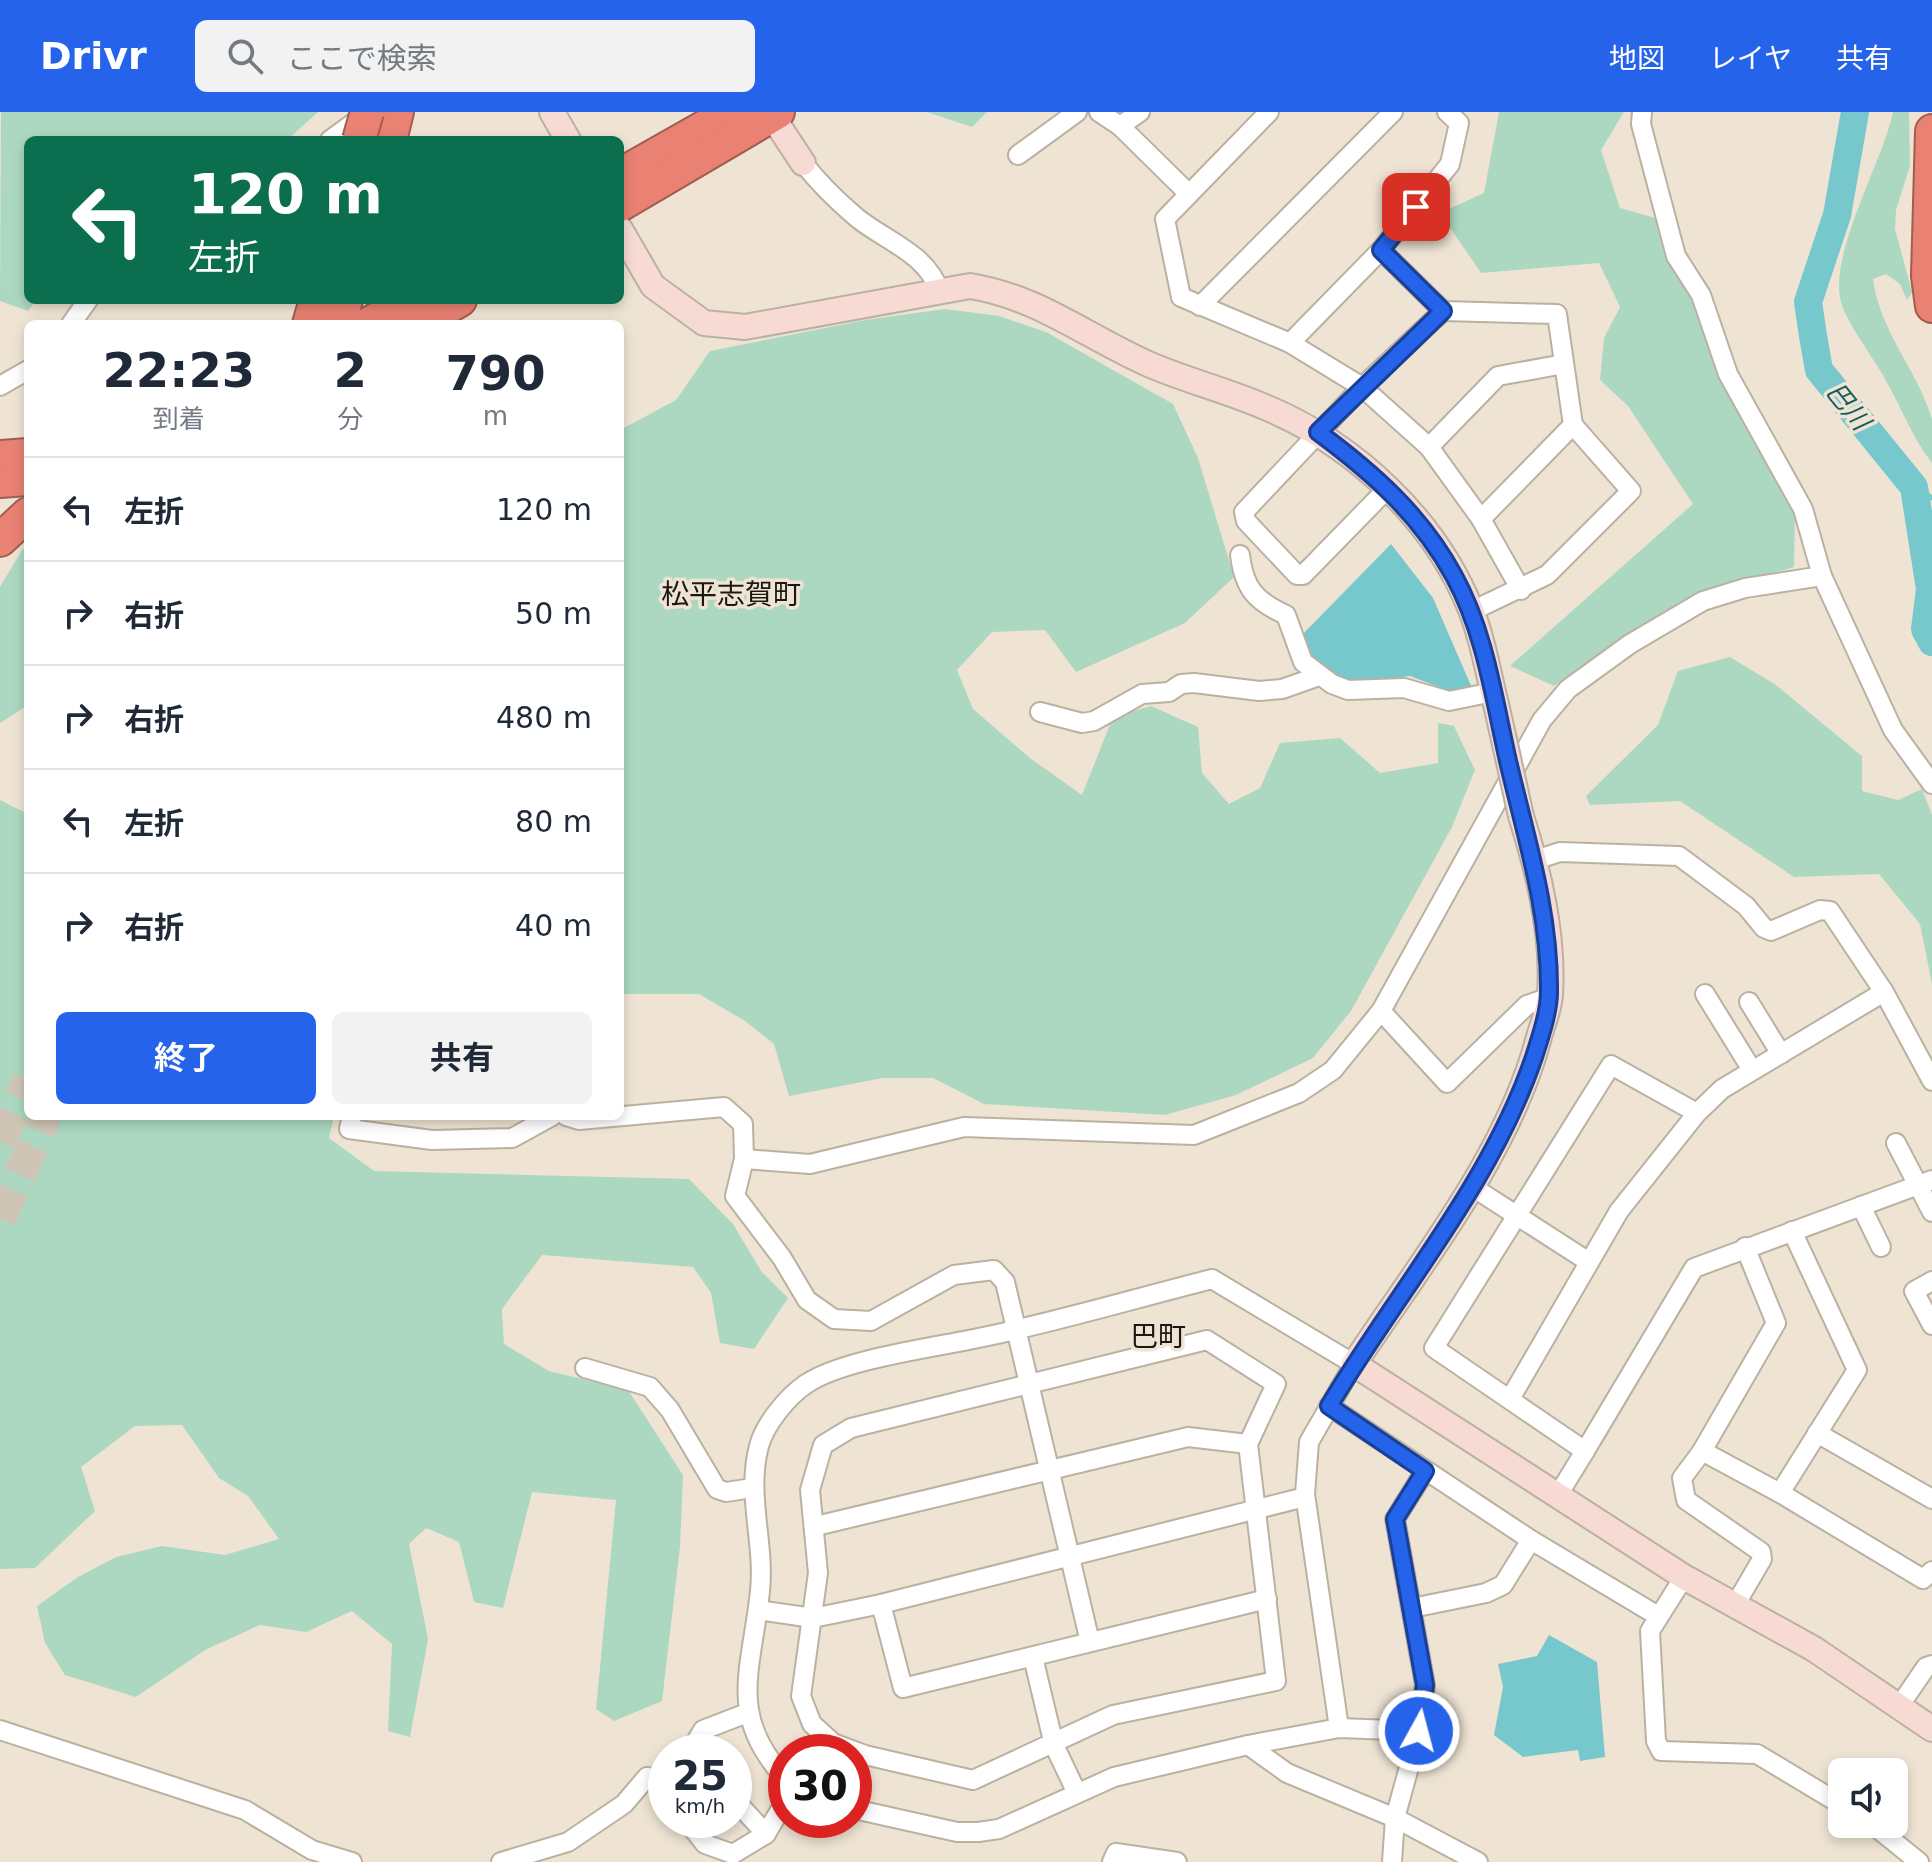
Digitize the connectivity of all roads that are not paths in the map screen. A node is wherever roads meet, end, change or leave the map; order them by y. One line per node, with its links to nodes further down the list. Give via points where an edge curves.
1 (368, 112): 15 (street); 16 (highway, bridge)
2 (397, 112): 17 (highway)
3 (552, 112): 18 (street)
4 (731, 112): 21 (highway)
5 (1077, 112): 19 (street)
6 (1099, 112): 13 (street)
7 (1140, 112): 13 (street)
8 (1269, 112): 22 (street)
9 (1393, 112): 29 (street)
10 (1447, 112): 25 (street, via 1459,123 1450,164)
11 (1642, 112): 53 (street, via 1676,256 1701,295 1728,374 1803,509)
12 (775, 114): 20 (street); 23 (highway)
13 (1120, 126): 22 (street)
14 (1932, 131): 30 (highway)
15 (335, 136)
16 (360, 136)
17 (391, 136)
18 (566, 136)
19 (1018, 155)
20 (803, 163): 26 (street, via 858,218 917,256)
21 (624, 173)
22 (1188, 193): 29 (street, via 1165,219 1181,297)
23 (624, 203)
24 (624, 236): 26 (street, via 653,286 704,323 745,327)
25 (1381, 250): 31 (street); 34 (street)
26 (939, 290): 40 (street, via 970,286 1006,292 1048,309 1110,347)
27 (404, 304): 32 (highway)
28 (453, 304): 33 (highway)
29 (1200, 306): 34 (street)
30 (1932, 306)
31 (1443, 311): 35 (street, via 1557,314); 38 (street)
32 (375, 320)
33 (425, 320)
34 (1290, 343): 38 (street)
35 (1564, 364): 39 (street); 43 (street, via 1498,376)
36 (24, 372): 37 (street)
37 (0, 386)
38 (1362, 387): 40 (street); 43 (street)
39 (1573, 425): 50 (street); 54 (street, via 1631,491 1547,575)
40 (1318, 432): 48 (street); 48 (street, via 1244,512 1246,521 1297,575 1303,575)
41 (24, 436): 42 (highway)
42 (0, 437)
43 (1429, 447): 50 (street)
44 (24, 455): 45 (highway)
45 (0, 457)
46 (24, 479): 47 (highway)
47 (0, 481)
48 (1388, 488): 55 (street, via 1421,525)
49 (24, 518): 51 (highway)
50 (1481, 519): 54 (street)
51 (0, 540)
52 (1240, 555): 56 (street, via 1243,581 1286,615 1303,662)
53 (1822, 576): 59 (street, via 1893,730); 65 (street, via 1745,588 1703,601 1568,689 1542,720)
54 (1521, 590): 55 (street)
55 (1472, 611): 57 (street)
56 (1319, 676): 57 (street, via 1348,690 1404,688 1449,701); 58 (street, via 1259,691 1181,684 1169,692 1142,694 1082,723)
57 (1494, 698): 60 (street, bridge)
58 (1040, 712)
59 (1932, 784)
60 (1535, 860): 61 (street, via 1560,852 1679,856 1771,931 1820,910 1830,911); 63 (street)
61 (1884, 992): 66 (street); 68 (street)
62 (1705, 994): 67 (street)
63 (1550, 997): 65 (street, via 1527,1005 1447,1083); 76 (street, via 1518,1098)
64 (1749, 1002): 66 (street)
65 (1381, 1011): 74 (street, via 1333,1070 1299,1093 1194,1135 964,1127 810,1164)
66 (1781, 1054): 67 (street)
67 (1752, 1070): 69 (street)
68 (1932, 1081)
69 (1697, 1113): 79 (street, via 1611,1065); 83 (street, via 1619,1211)
70 (624, 1116): 74 (street, via 724,1107 743,1124)
71 (351, 1120): 72 (street, via 349,1129 432,1140 512,1138)
72 (545, 1120)
73 (1896, 1143): 75 (street)
74 (744, 1159): 86 (street, via 735,1196 807,1300 834,1319 871,1321 954,1275 994,1270 1005,1282)
75 (1925, 1182): 77 (street); 78 (street)
76 (1471, 1186): 79 (street); 87 (street)
77 (1861, 1206): 80 (street); 82 (street)
78 (1932, 1212)
79 (1518, 1216): 83 (street); 90 (street, via 1434,1348)
80 (1792, 1231): 81 (street); 92 (street, via 1857,1370)
81 (1745, 1247): 94 (street, via 1776,1323); 95 (street, via 1694,1268)
82 (1881, 1247)
83 (1589, 1262): 90 (street)
84 (1932, 1281): 85 (street, via 1914,1291)
85 (1932, 1325)
86 (1014, 1330): 87 (street, via 1212,1279); 89 (street); 98 (street, via 846,1367 807,1384 781,1408 759,1444)
87 (1354, 1364): 91 (street); 100 (street)
88 (585, 1368): 98 (street, via 650,1387 670,1410 717,1489)
89 (1027, 1386): 93 (street, via 1207,1340 1276,1384); 96 (street); 104 (street, via 851,1428 823,1445 810,1490)
90 (1510, 1399): 95 (street)
91 (1329, 1406): 97 (street); 101 (street, via 1309,1442)
92 (1817, 1433): 99 (street); 102 (street)
93 (1248, 1444): 96 (street, via 1188,1437); 103 (street)
94 (1703, 1450): 99 (street); 111 (street, via 1682,1478 1686,1500 1761,1552)
95 (1585, 1451): 100 (street)
96 (1048, 1470): 104 (street); 106 (street)
97 (1425, 1471): 105 (street); 112 (street, via 1395,1519)
98 (752, 1488): 113 (street, via 762,1573)
99 (1780, 1493): 107 (street, via 1923,1579)
100 (1558, 1495): 108 (street)
101 (1305, 1497): 103 (street); 121 (street)
102 (1932, 1499)
103 (1255, 1510): 106 (street); 109 (street)
104 (816, 1526): 115 (street)
105 (1531, 1540): 112 (street, via 1503,1585); 114 (street)
106 (1069, 1557): 110 (street); 116 (street)
107 (1932, 1571)
108 (1684, 1577): 111 (street); 114 (street)
109 (1267, 1599): 116 (street); 126 (street, via 1276,1681 1113,1715)
110 (881, 1604): 115 (street); 117 (street, via 903,1688)
111 (1734, 1607): 119 (street, via 1814,1649)
112 (1412, 1608): 124 (street, via 1425,1685)
113 (758, 1610): 115 (street); 120 (street, via 747,1675)
114 (1658, 1616): 131 (street, via 1650,1631 1656,1741 1661,1751 1757,1754)
115 (813, 1618): 126 (street, via 801,1696 812,1724 833,1743 973,1780)
116 (1090, 1642): 117 (street)
117 (1033, 1657): 126 (street)
118 (1932, 1665): 119 (street)
119 (1900, 1705): 122 (street)
120 (747, 1713): 125 (street); 128 (street)
121 (1339, 1728): 124 (street); 127 (street)
122 (1932, 1729)
123 (0, 1730): 139 (street, via 245,1810 312,1850)
124 (1419, 1731): 133 (street)
125 (701, 1734)
126 (1054, 1745): 130 (street)
127 (1248, 1745): 130 (street); 133 (street, via 1287,1773)
128 (768, 1757)
129 (648, 1777): 140 (street, via 624,1804 568,1842)
130 (1076, 1791): 132 (street, via 999,1829 978,1832)
131 (1828, 1797)
132 (872, 1813)
133 (1395, 1818): 143 (street); 144 (street)
134 (752, 1819): 136 (street)
135 (768, 1831): 136 (street)
136 (766, 1834): 137 (street, via 733,1854)
137 (700, 1838)
138 (1889, 1838): 145 (street)
139 (352, 1862)
140 (501, 1862)
141 (1112, 1862): 142 (street, via 1116,1853)
142 (1177, 1862)
143 (1392, 1862)
144 (1478, 1862)
145 (1919, 1862)

